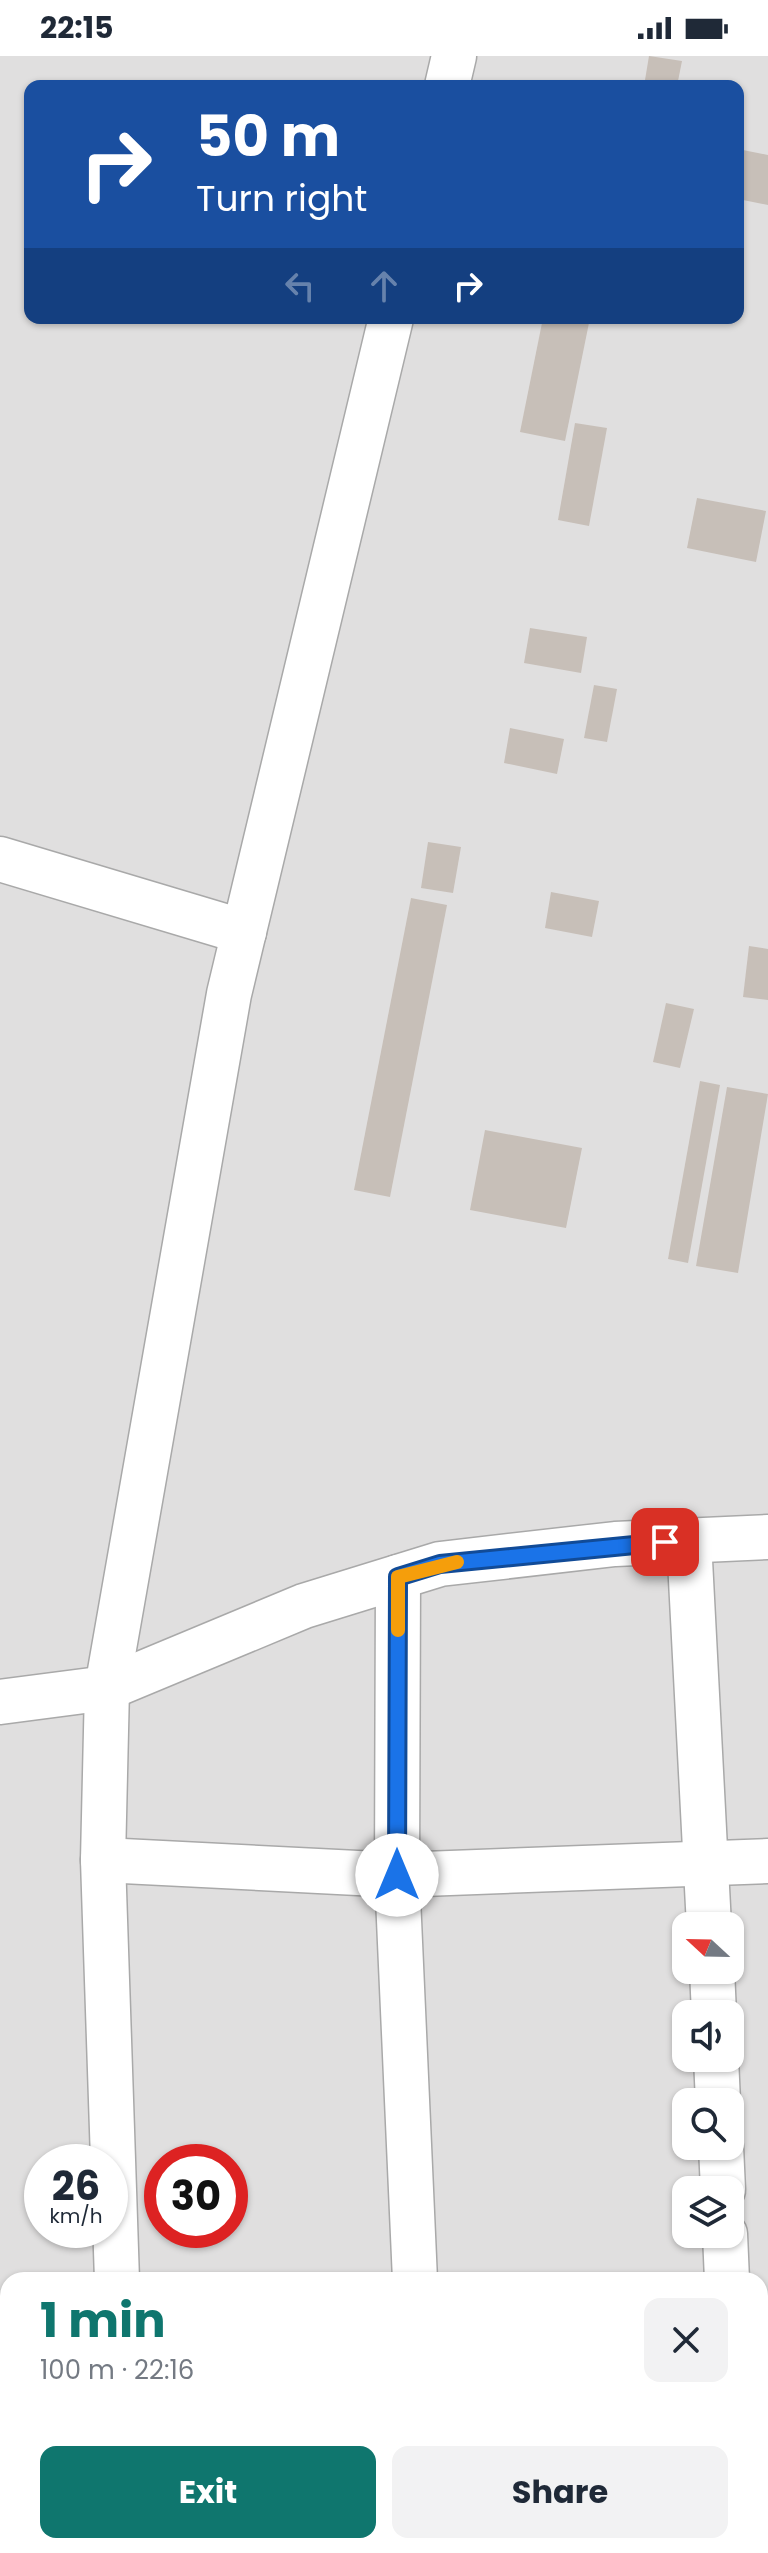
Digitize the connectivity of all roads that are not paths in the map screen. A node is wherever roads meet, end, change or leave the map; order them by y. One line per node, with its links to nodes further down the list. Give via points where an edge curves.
1 (454, 56): 2 (street)
2 (448, 80)
3 (390, 324): 5 (street)
4 (0, 859): 5 (street)
5 (244, 932): 9 (street)
6 (768, 1537): 7 (street)
7 (689, 1541): 8 (street, via 440,1564); 13 (street)
8 (398, 1577): 9 (street, via 304,1606); 14 (street)
9 (107, 1688): 10 (street); 11 (street)
10 (0, 1702)
11 (103, 1860): 14 (street); 17 (street)
12 (768, 1861): 13 (street)
13 (706, 1864): 14 (street); 15 (street)
14 (397, 1875): 18 (street)
15 (708, 1912)
16 (726, 2248): 19 (street)
17 (117, 2272)
18 (415, 2272)
19 (727, 2272)

